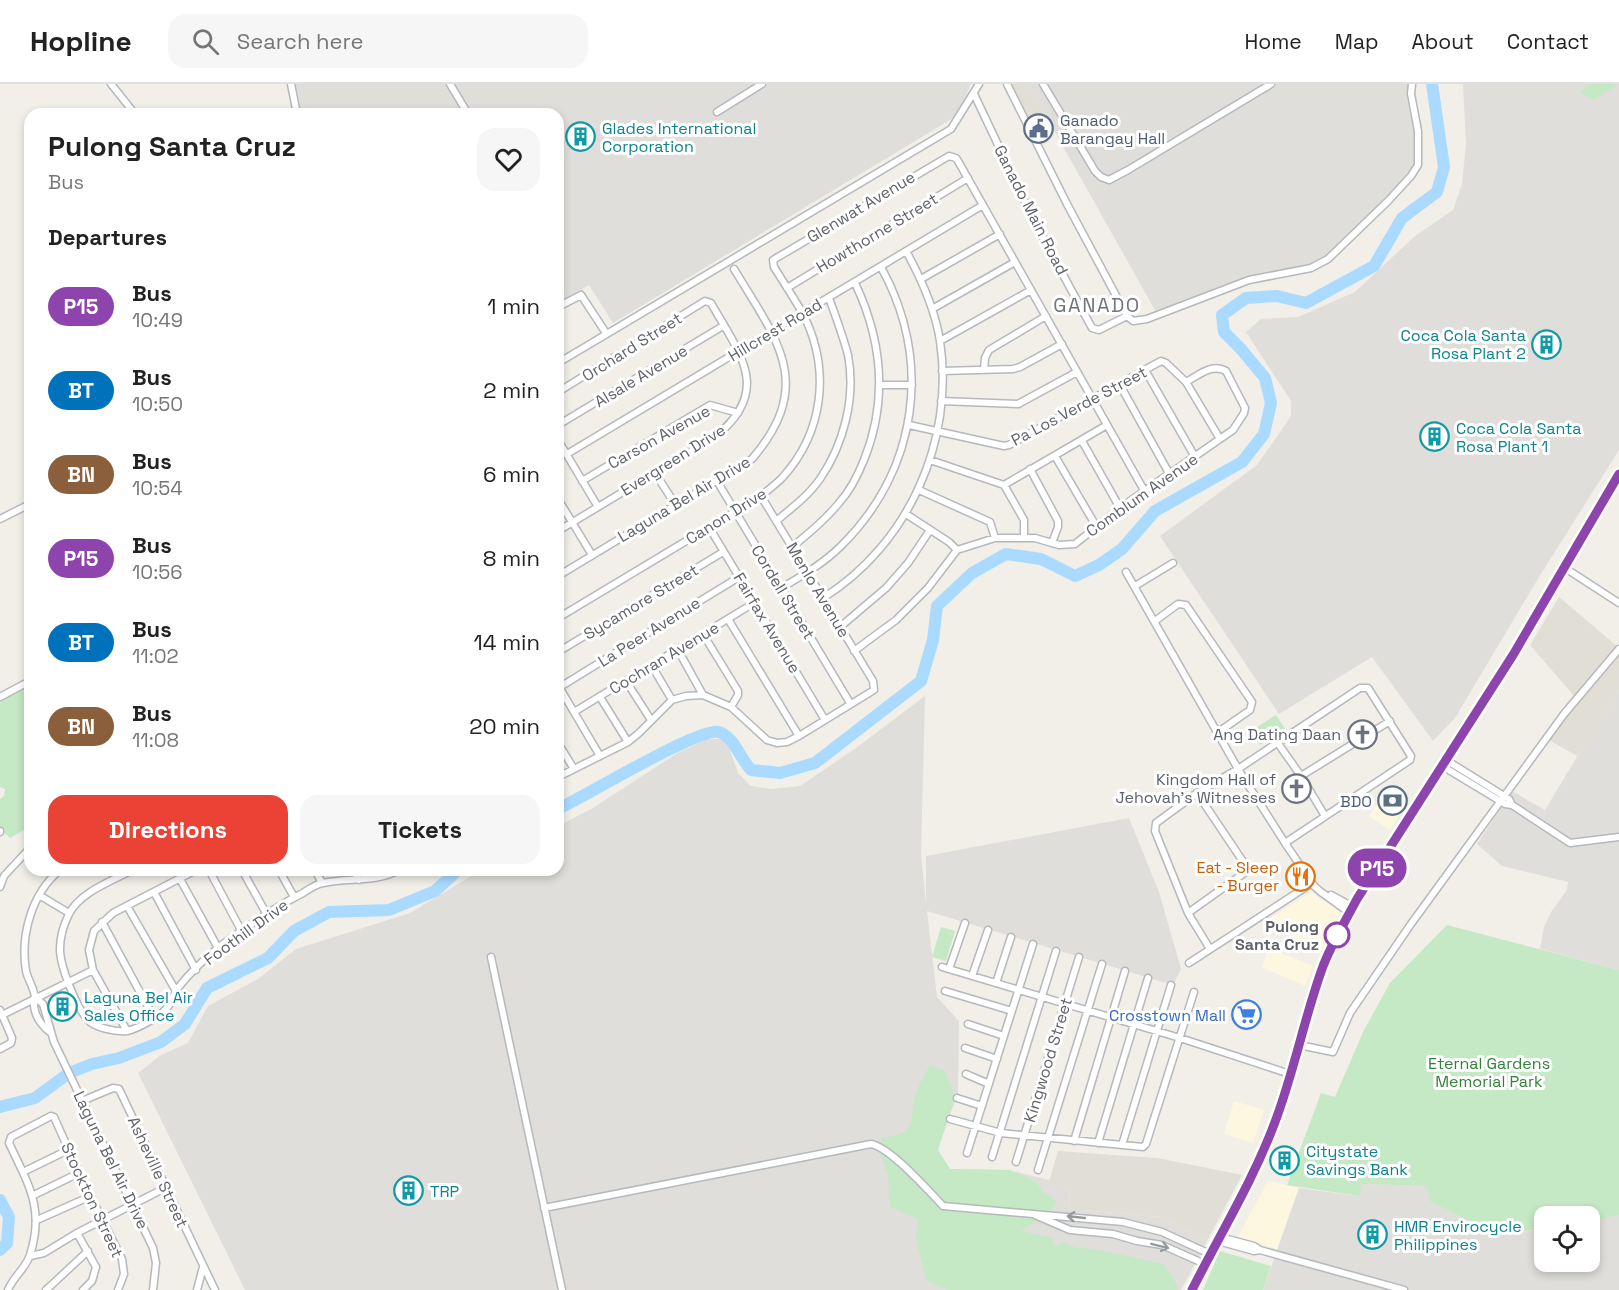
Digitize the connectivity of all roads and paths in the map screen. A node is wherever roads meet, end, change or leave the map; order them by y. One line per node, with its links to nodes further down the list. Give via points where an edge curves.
1 (111, 84): 11 (street)
2 (291, 84): 12 (street)
3 (450, 84): 13 (street)
4 (762, 84): 14 (street)
5 (979, 84): 10 (street)
6 (1007, 84): 33 (street)
7 (1043, 84): 8 (street, via 1095,171 1109,180)
8 (1271, 84)
9 (1412, 84): 33 (street, Ganado Main Road, via 1418,165 1388,201 1328,259 1311,268 1249,280 1147,319 1133,321)
10 (974, 94): 33 (street, Ganado Main Road, via 1036,225 1092,328 1102,329); 35 (street, via 951,129)
11 (131, 108)
12 (296, 108)
13 (464, 108)
14 (717, 112)
15 (968, 178): 16 (street); 20 (street, Glenwat Avenue, via 956,158 944,158); 25 (street, Howthorne Street)
16 (983, 205): 17 (street); 18 (street, Hillcrest Road)
17 (1000, 234): 19 (street); 23 (street)
18 (906, 251): 21 (street, Hillcrest Road); 23 (street)
19 (1016, 262): 26 (street); 30 (street)
20 (773, 263): 25 (street, Canon Drive)
21 (880, 267): 24 (street, Hillcrest Road); 47 (street, via 905,323)
22 (734, 270): 36 (street, Laguna Bel Air Drive)
23 (921, 279): 30 (street)
24 (855, 283): 27 (street, Hillcrest Road); 46 (street, via 874,336)
25 (787, 288): 31 (street, Canon Drive)
26 (1031, 290): 32 (street); 37 (street)
27 (829, 298): 31 (street, Hillcrest Road); 82 (street, via 848,356 850,393 845,426 819,480)
28 (705, 301): 34 (street, Evergreen Drive, via 711,303); 49 (street, Orchard Street)
29 (564, 304): 35 (street, via 581,295)
30 (932, 309): 37 (street)
31 (803, 314): 36 (street, Hillcrest Road); 73 (street, Canon Drive, via 821,372 816,417 802,451)
32 (1046, 316): 38 (street); 41 (street, via 989,350)
33 (1127, 316)
34 (723, 326): 39 (street, Evergreen Drive); 53 (street, Alsale Avenue)
35 (606, 333): 40 (street)
36 (772, 333): 39 (street, Hillcrest Road); 69 (street, Laguna Bel Air Drive, via 786,381 777,424 752,459)
37 (940, 341): 43 (street)
38 (1062, 344): 41 (street, via 1020,367); 44 (street)
39 (740, 352): 52 (street, Evergreen Drive, via 746,385); 60 (street, Hillcrest Road)
40 (564, 359)
41 (984, 369): 43 (street)
42 (1145, 370): 45 (street, Pa Los Verde Street, via 1163,362); 48 (street, Pa Los Verde Street); 62 (street)
43 (942, 371): 51 (street)
44 (1077, 372): 50 (street); 51 (street, via 1018,405)
45 (1186, 382): 57 (street); 57 (street, via 1212,368 1226,371 1245,411 1233,430)
46 (880, 385): 47 (street); 91 (street, via 876,423 857,476 841,502)
47 (912, 385): 54 (street)
48 (1120, 385): 50 (street, Pa Los Verde Street); 67 (street)
49 (564, 388)
50 (1093, 399): 55 (street); 56 (street, Pa Los Verde Street, via 1009,446)
51 (941, 401): 56 (street)
52 (738, 413): 65 (street, Evergreen Drive, via 716,436); 68 (street, Carson Avenue, via 710,405)
53 (564, 422)
54 (909, 425): 56 (street, Pa Los Verde Street); 99 (street, via 893,470 865,518 840,547)
55 (1107, 425): 58 (street); 72 (street)
56 (938, 431): 63 (street)
57 (1220, 439): 62 (street, Comblum Avenue)
58 (1082, 441): 61 (street); 77 (street)
59 (564, 449): 60 (street)
60 (567, 454): 68 (street)
61 (1055, 456): 64 (street); 84 (street)
62 (1195, 457): 67 (street, Comblum Avenue)
63 (930, 460): 70 (street); 71 (street)
64 (1030, 470): 70 (street); 90 (street, via 1058,521)
65 (655, 473): 74 (street); 76 (street, Evergreen Drive)
66 (1619, 474): 96 (main road)
67 (1170, 475): 72 (street, Comblum Avenue)
68 (582, 481): 76 (street)
69 (717, 481): 74 (street, Laguna Bel Air Drive); 79 (street, Cordell Street)
70 (1004, 484): 88 (street, via 1024,520)
71 (919, 490): 80 (street); 89 (street, via 990,522)
72 (1145, 492): 77 (street, Comblum Avenue)
73 (761, 496): 79 (street, Canon Drive); 82 (street, Menlo Avenue)
74 (675, 504): 94 (street, Laguna Bel Air Drive)
75 (24, 507): 81 (street)
76 (598, 507): 83 (street, Evergreen Drive)
77 (1120, 508): 84 (street, Comblum Avenue)
78 (564, 509): 83 (street)
79 (735, 511): 86 (street, Canon Drive); 102 (street, Cordell Street)
80 (906, 514): 87 (street); 103 (street, via 864,568)
81 (0, 519)
82 (776, 521): 91 (street, Menlo Avenue)
83 (572, 522): 85 (street, Evergreen Drive); 94 (street)
84 (1096, 526): 90 (street, Comblum Avenue, via 1075,543)
85 (564, 527)
86 (709, 527): 93 (street, Fairfax Avenue); 106 (street, Canon Drive)
87 (930, 530): 92 (street); 109 (street, via 886,588)
88 (1024, 537): 89 (street, Comblum Avenue); 90 (street, Comblum Avenue)
89 (995, 538): 92 (street, Comblum Avenue)
90 (1052, 543)
91 (792, 547): 99 (street, Menlo Avenue)
92 (957, 550): 114 (street, via 928,588 896,620)
93 (723, 552): 100 (street, Fairfax Avenue); 111 (street, Sycamore Street)
94 (592, 555): 97 (street, Laguna Bel Air Drive)
95 (1173, 563): 101 (street)
96 (1565, 567): 105 (street); 136 (main road)
97 (564, 572)
98 (1126, 572): 101 (street)
99 (807, 573): 102 (street); 103 (street, Menlo Avenue)
100 (739, 577): 104 (street, Fairfax Avenue); 117 (street, La Peer Avenue)
101 (1135, 586): 108 (street)
102 (781, 588): 124 (street, Cordell Street)
103 (823, 598): 109 (street, Menlo Avenue)
104 (754, 603): 107 (street, Cochran Avenue); 128 (street, Fairfax Avenue)
105 (1619, 603)
106 (564, 614)
107 (728, 619): 110 (street, Cochran Avenue); 131 (street)
108 (1155, 621): 130 (street); 130 (street, via 1179,604 1186,605 1252,702 1250,710)
109 (840, 627): 114 (street, Menlo Avenue)
110 (703, 634): 113 (street, Cochran Avenue); 125 (street, via 738,691)
111 (564, 648)
112 (1619, 649): 142 (street, via 1564,714)
113 (678, 650): 115 (street, Cochran Avenue); 120 (street)
114 (854, 651): 124 (street, Menlo Avenue, via 874,690)
115 (652, 666): 116 (street, Cochran Avenue); 123 (street)
116 (626, 681): 122 (street, Cochran Avenue); 127 (street)
117 (564, 683)
118 (24, 684): 121 (street)
119 (564, 695): 126 (street)
120 (702, 695): 123 (street); 125 (street)
121 (0, 697)
122 (600, 697): 126 (street, Cochran Avenue); 132 (street)
123 (672, 700): 127 (street)
124 (850, 704): 128 (street)
125 (731, 707): 131 (street, via 767,740 787,742)
126 (574, 712): 135 (street)
127 (651, 720): 132 (street)
128 (825, 720): 131 (street)
129 (1390, 721): 133 (street, via 1368,688 1363,688); 140 (street); 143 (street, via 1410,760)
130 (1217, 733): 138 (street)
131 (799, 736)
132 (627, 742): 135 (street)
133 (1277, 742): 138 (street); 140 (street)
134 (564, 753): 137 (street)
135 (600, 756): 137 (street)
136 (1444, 763): 142 (street); 166 (main road)
137 (574, 769): 139 (street)
138 (1238, 769): 141 (street); 145 (street)
139 (564, 774)
140 (1301, 776): 143 (street)
141 (1197, 793): 169 (street, via 1155,825); 169 (street, via 1247,871)
142 (1502, 799): 144 (street, via 1509,799 1512,805 1570,843); 209 (street, via 1350,1013 1333,1052)
143 (1325, 816): 145 (street)
144 (1619, 837)
145 (1284, 843): 160 (street)
146 (24, 854): 147 (street)
147 (2, 875): 161 (street)
148 (55, 876): 163 (street, Laguna Bel Air Drive)
149 (121, 876): 167 (street, via 92,891)
150 (185, 876): 157 (street)
151 (211, 876): 173 (street)
152 (245, 876): 168 (street)
153 (282, 876): 164 (street)
154 (318, 876): 159 (street)
155 (357, 876): 158 (street)
156 (381, 876): 158 (street, Foothill Drive)
157 (180, 879): 162 (street); 176 (street)
158 (359, 880): 159 (street, Foothill Drive)
159 (322, 883): 164 (street, Foothill Drive)
160 (1314, 885): 166 (street); 177 (street)
161 (0, 887)
162 (154, 892): 165 (street); 184 (street)
163 (39, 895): 167 (street); 196 (street, Laguna Bel Air Drive, via 28,921 25,942 26,971)
164 (294, 897): 168 (street, Foothill Drive)
165 (127, 906): 170 (street); 192 (street)
166 (1352, 910): 209 (main road, via 1323,967)
167 (69, 913): 188 (street, via 60,948)
168 (266, 913): 173 (street, Foothill Drive)
169 (1188, 913): 177 (street)
170 (102, 922): 183 (street, via 90,942); 202 (street)
171 (964, 923): 186 (street, via 945,968)
172 (988, 930): 186 (street)
173 (242, 932): 176 (street, Foothill Drive)
174 (1011, 937): 189 (street)
175 (1033, 944): 191 (street)
176 (218, 948): 184 (street, Foothill Drive)
177 (1210, 949): 181 (street)
178 (1056, 951): 195 (street)
179 (491, 957): 238 (street)
180 (1079, 957): 197 (street, Kingwood Street)
181 (1189, 963)
182 (1102, 964): 199 (street)
183 (93, 970): 188 (street); 205 (street)
184 (196, 970): 192 (street, Foothill Drive)
185 (1125, 971): 201 (street)
186 (972, 976): 189 (street)
187 (1148, 978): 204 (street)
188 (68, 982): 196 (street); 205 (street, via 87,1020 108,1029)
189 (996, 983): 191 (street)
190 (1171, 985): 206 (street)
191 (1018, 990): 195 (street); 198 (street)
192 (176, 991): 202 (street, Foothill Drive, via 168,1008)
193 (945, 991): 198 (street)
194 (1194, 992): 208 (street)
195 (1042, 997): 197 (street); 221 (street)
196 (36, 998): 200 (street); 217 (street, Laguna Bel Air Drive, via 34,1007 41,1025 51,1033)
197 (1065, 1004): 199 (street); 222 (street, Kingwood Street)
198 (1012, 1011): 207 (street)
199 (1088, 1011): 201 (street); 223 (street)
200 (1, 1014): 211 (street, via 12,1038 11,1043)
201 (1111, 1017): 204 (street); 224 (street)
202 (154, 1018): 205 (street, Foothill Drive)
203 (968, 1024): 207 (street)
204 (1134, 1024): 206 (street); 225 (street)
205 (127, 1031)
206 (1156, 1031): 208 (street); 226 (street)
207 (1004, 1036): 212 (street)
208 (1180, 1038): 214 (street); 226 (street, via 1146,1144 1140,1148)
209 (1299, 1044): 214 (main road)
210 (965, 1048): 212 (street)
211 (0, 1049)
212 (997, 1059): 215 (street)
213 (966, 1074): 215 (street)
214 (1290, 1074): 243 (main road, via 1258,1165)
215 (989, 1084): 218 (street)
216 (957, 1098): 218 (street)
217 (82, 1101): 234 (street, Asheville Street, via 119,1089); 237 (street, Laguna Bel Air Drive)
218 (982, 1106): 220 (street)
219 (950, 1119): 220 (street)
220 (976, 1126): 221 (street); 228 (street)
221 (1001, 1133): 222 (street); 229 (street)
222 (1025, 1134): 223 (street); 230 (street, Kingwood Street)
223 (1049, 1138): 224 (street); 231 (street)
224 (1074, 1141): 225 (street)
225 (1098, 1143): 226 (street)
226 (1122, 1145)
227 (68, 1150): 232 (street); 232 (street, Stockton Street, via 54,1117 48,1117 9,1140); 233 (street, Stockton Street)
228 (967, 1154)
229 (992, 1157)
230 (1016, 1162)
231 (1038, 1170)
232 (23, 1172): 235 (street)
233 (79, 1173): 235 (street); 236 (street, Stockton Street)
234 (165, 1188): 237 (street); 248 (street, Asheville Street)
235 (34, 1195): 240 (street)
236 (91, 1196): 240 (street); 241 (street, Stockton Street)
237 (133, 1204): 241 (street); 253 (street, Laguna Bel Air Drive, via 153,1248)
238 (544, 1208): 239 (street, via 875,1144 943,1206); 256 (street)
239 (1029, 1212): 245 (street, one-way to 239, via 1162,1232 1133,1225); 247 (street, one-way to 247, via 1070,1230 1162,1245)
240 (37, 1220): 246 (street)
241 (102, 1220): 242 (street); 252 (street, Stockton Street, via 122,1259 124,1274)
242 (77, 1233): 244 (street); 246 (street, via 44,1253)
243 (1219, 1239): 245 (main road); 258 (street)
244 (88, 1251): 250 (street); 251 (street, via 96,1268 92,1281)
245 (1210, 1254): 247 (main road)
246 (30, 1256): 249 (street)
247 (1205, 1264): 257 (main road)
248 (203, 1267): 254 (street); 255 (street, Asheville Street)
249 (8, 1290)
250 (46, 1290)
251 (83, 1290)
252 (118, 1290)
253 (153, 1290)
254 (197, 1290)
255 (215, 1290)
256 (562, 1290)
257 (1192, 1290)
258 (1404, 1290)

